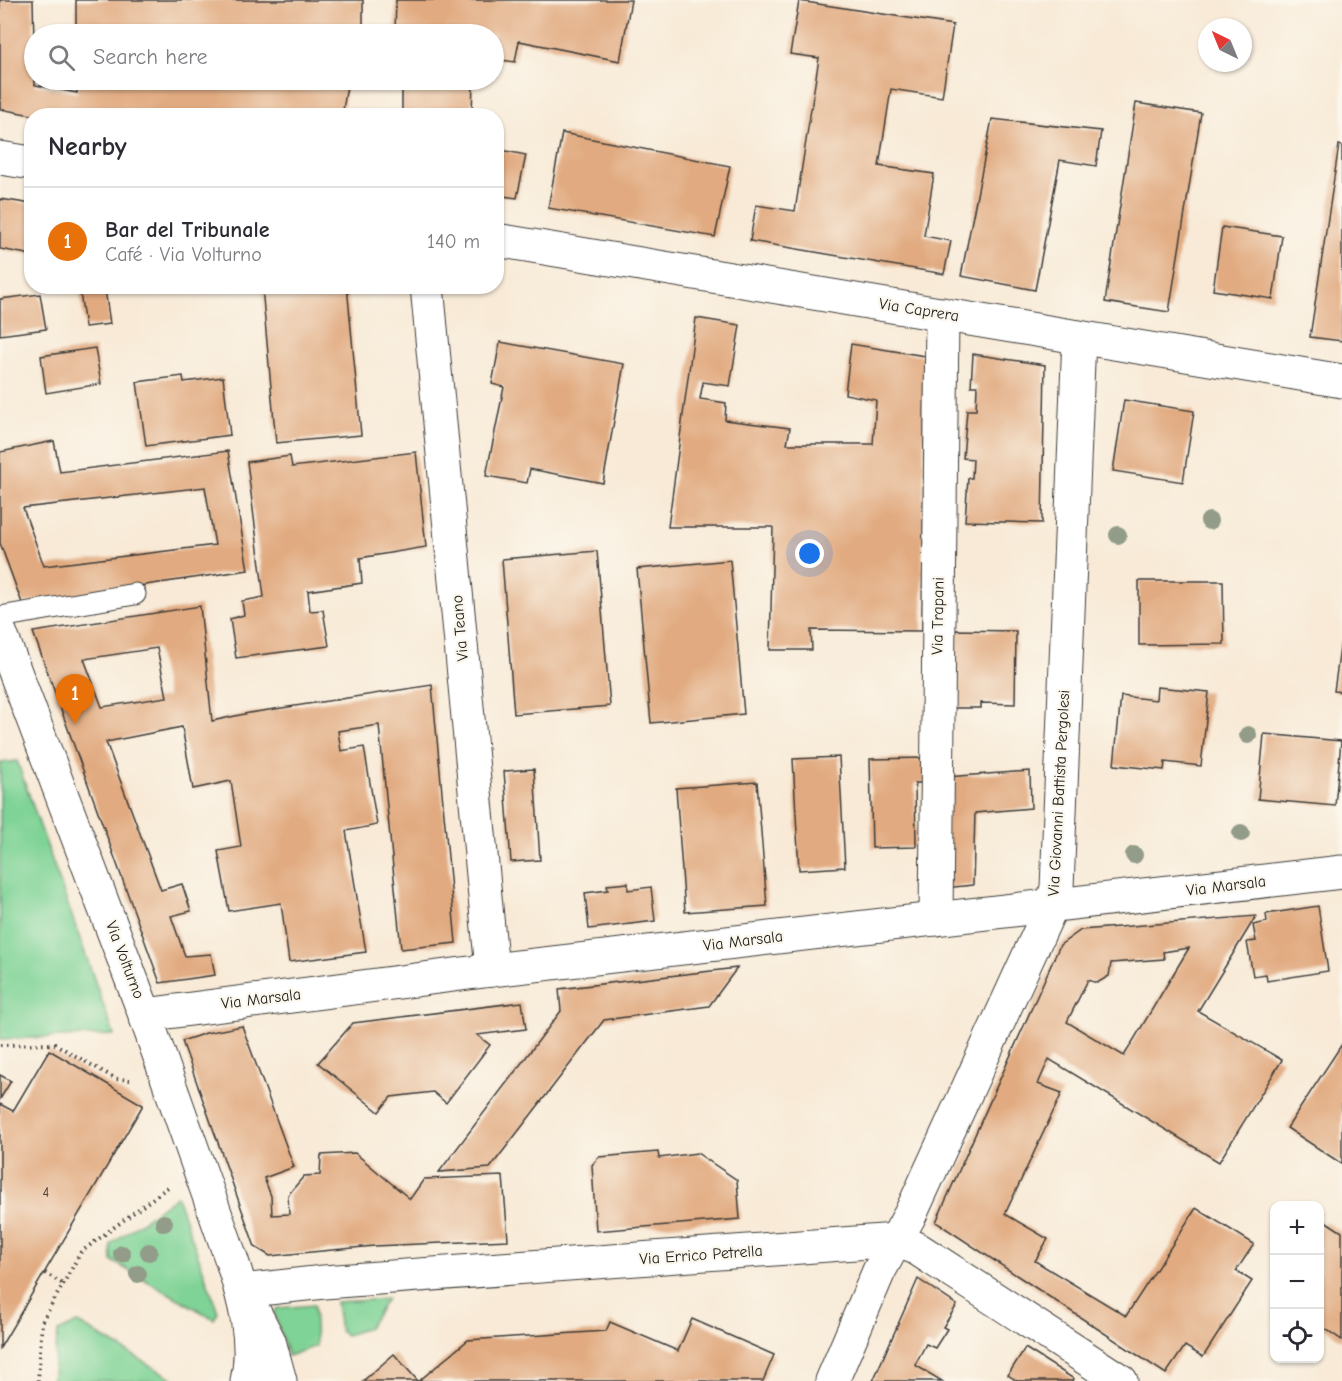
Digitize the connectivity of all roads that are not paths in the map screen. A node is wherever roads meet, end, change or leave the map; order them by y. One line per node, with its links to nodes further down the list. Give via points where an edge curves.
1 (0, 158): 2 (street)
2 (24, 162)
3 (504, 241): 5 (street, Via Caprera)
4 (428, 294): 14 (street, Via Teano)
5 (942, 314): 6 (street, Via Caprera); 13 (street, Via Trapani)
6 (1079, 337): 7 (street, Via Caprera); 12 (street, Via Giovanni Battista Pergolesi, via 1056,888)
7 (1342, 381)
8 (135, 594): 9 (lane)
9 (0, 617)
10 (0, 632): 15 (street, Via Volturno)
11 (1342, 872): 12 (street, Via Marsala)
12 (1052, 907): 13 (street, Via Marsala); 16 (street, Via Giovanni Battista Pergolesi)
13 (936, 919): 14 (street, Via Marsala)
14 (492, 970): 15 (street, Via Marsala)
15 (145, 1015): 17 (street, Via Volturno)
16 (896, 1240): 17 (street, Via Errico Petrella); 20 (street, Via Giovanni Battista Pergolesi); 21 (street, Via Errico Petrella, via 916,1248)
17 (241, 1291): 18 (street, via 250,1351); 19 (street, via 270,1341)
18 (247, 1381)
19 (280, 1381)
20 (832, 1381)
21 (1121, 1381)

